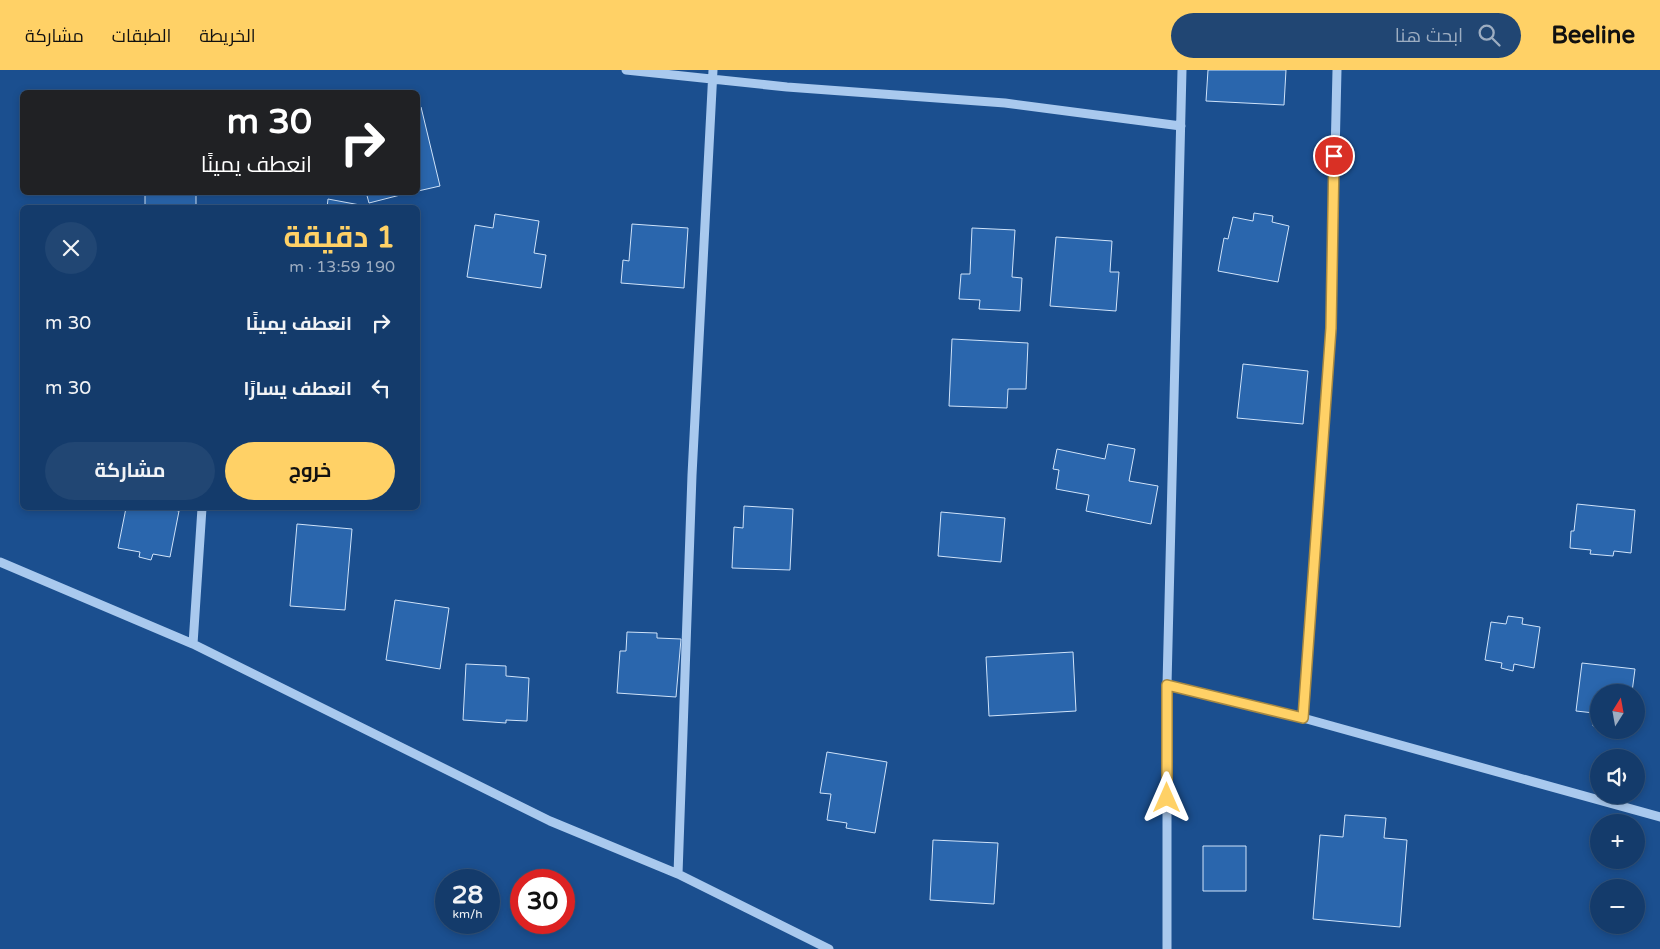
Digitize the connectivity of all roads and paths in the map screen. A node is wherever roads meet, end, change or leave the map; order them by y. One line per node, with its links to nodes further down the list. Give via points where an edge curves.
1 (626, 70): 4 (street)
2 (1182, 70): 5 (street)
3 (1337, 70): 10 (street, via 1331,328)
4 (713, 75): 5 (street, via 1005,102); 12 (street, via 692,475)
5 (1181, 126): 9 (street)
6 (202, 510): 8 (street)
7 (0, 562): 8 (street)
8 (193, 644): 12 (street, via 550,820)
9 (1167, 685): 10 (street); 14 (street)
10 (1303, 718): 11 (street)
11 (1660, 817)
12 (678, 874): 13 (street)
13 (829, 949)
14 (1167, 949)

